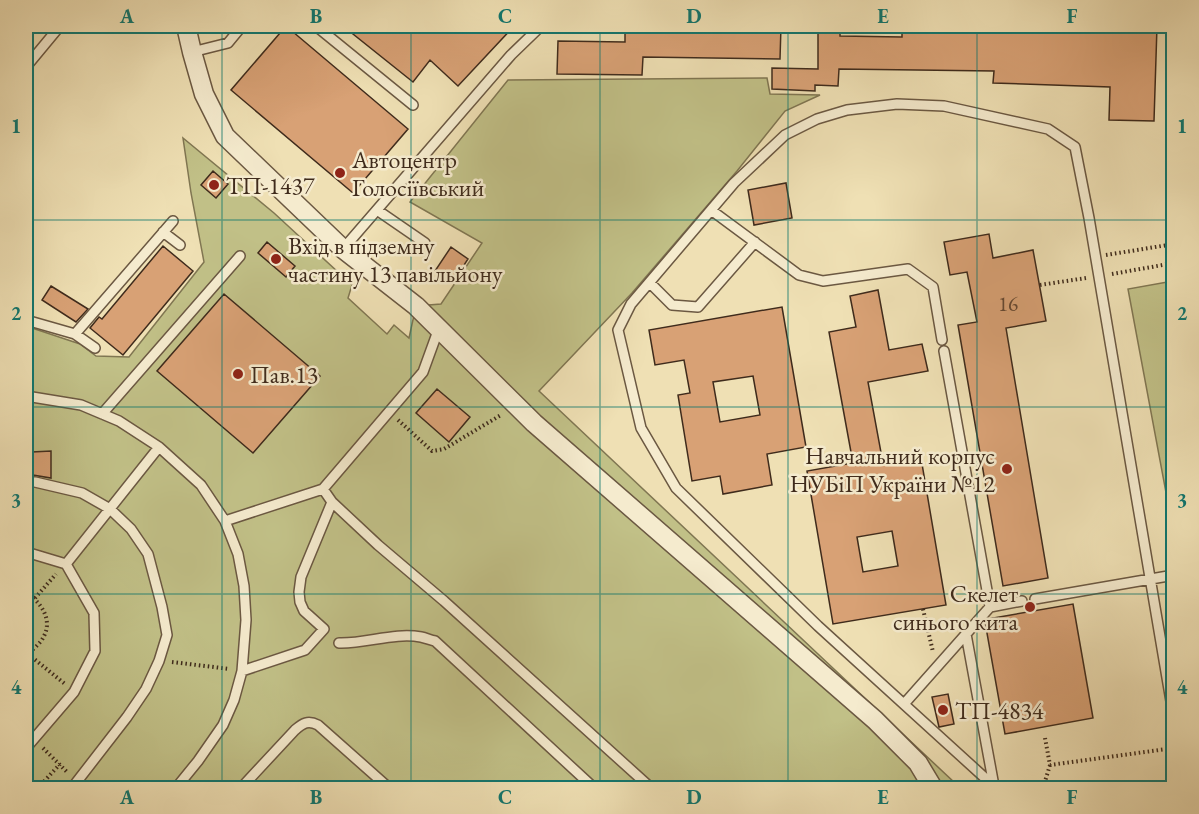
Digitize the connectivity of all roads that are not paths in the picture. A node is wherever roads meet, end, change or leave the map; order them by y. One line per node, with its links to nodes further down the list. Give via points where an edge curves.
1 (60, 26): 7 (lane)
2 (186, 26): 6 (street)
3 (242, 26): 6 (lane, via 228,43)
4 (316, 26): 8 (lane)
5 (541, 26): 9 (lane, via 511,55)
6 (192, 52): 16 (street, via 204,94 225,136)
7 (26, 67)
8 (413, 105)
9 (377, 210): 14 (lane); 16 (lane)
10 (711, 210): 13 (lane); 18 (lane); 36 (lane, via 785,135 847,110 897,104 944,106 1048,129 1075,147)
11 (173, 221): 12 (lane)
12 (163, 232): 15 (lane); 21 (lane)
13 (755, 242): 18 (lane, via 698,307 672,305); 22 (lane, via 799,275 823,281 908,269 933,287)
14 (425, 243)
15 (180, 245)
16 (343, 249): 20 (street)
17 (240, 256): 26 (lane)
18 (650, 283): 43 (lane, via 631,304 618,330 641,428 675,488)
19 (26, 320): 21 (lane)
20 (439, 328): 29 (lane, via 423,372); 53 (street, via 523,411 875,720 918,763)
21 (75, 334): 23 (lane)
22 (942, 340)
23 (95, 348)
24 (944, 351): 39 (lane)
25 (26, 396): 26 (lane, via 81,405)
26 (102, 414): 27 (lane)
27 (159, 447): 31 (lane); 32 (lane, via 201,485)
28 (26, 482): 31 (lane, via 82,493)
29 (323, 489): 30 (lane); 32 (lane)
30 (332, 502): 42 (lane, via 301,577 299,592 304,611 324,629 305,650); 52 (lane)
31 (110, 509): 34 (lane); 46 (lane, via 148,554 167,635 146,689)
32 (225, 521): 42 (lane, via 238,554 244,586)
33 (26, 552): 34 (lane)
34 (66, 564): 45 (lane, via 94,613 95,651 74,692)
35 (1173, 575): 36 (lane)
36 (1150, 579): 37 (lane); 44 (lane)
37 (1035, 599)
38 (1022, 601): 39 (lane)
39 (990, 607): 40 (lane)
40 (966, 634): 43 (lane); 48 (lane)
41 (339, 643): 51 (lane, via 395,637 435,641)
42 (242, 671): 49 (lane, via 223,725)
43 (904, 704): 48 (lane)
44 (1173, 719)
45 (26, 748)
46 (78, 786)
47 (247, 786): 50 (lane, via 295,729 309,722 318,725)
48 (995, 787)
49 (179, 788)
50 (389, 789)
51 (594, 789)
52 (651, 789)
53 (933, 789)

